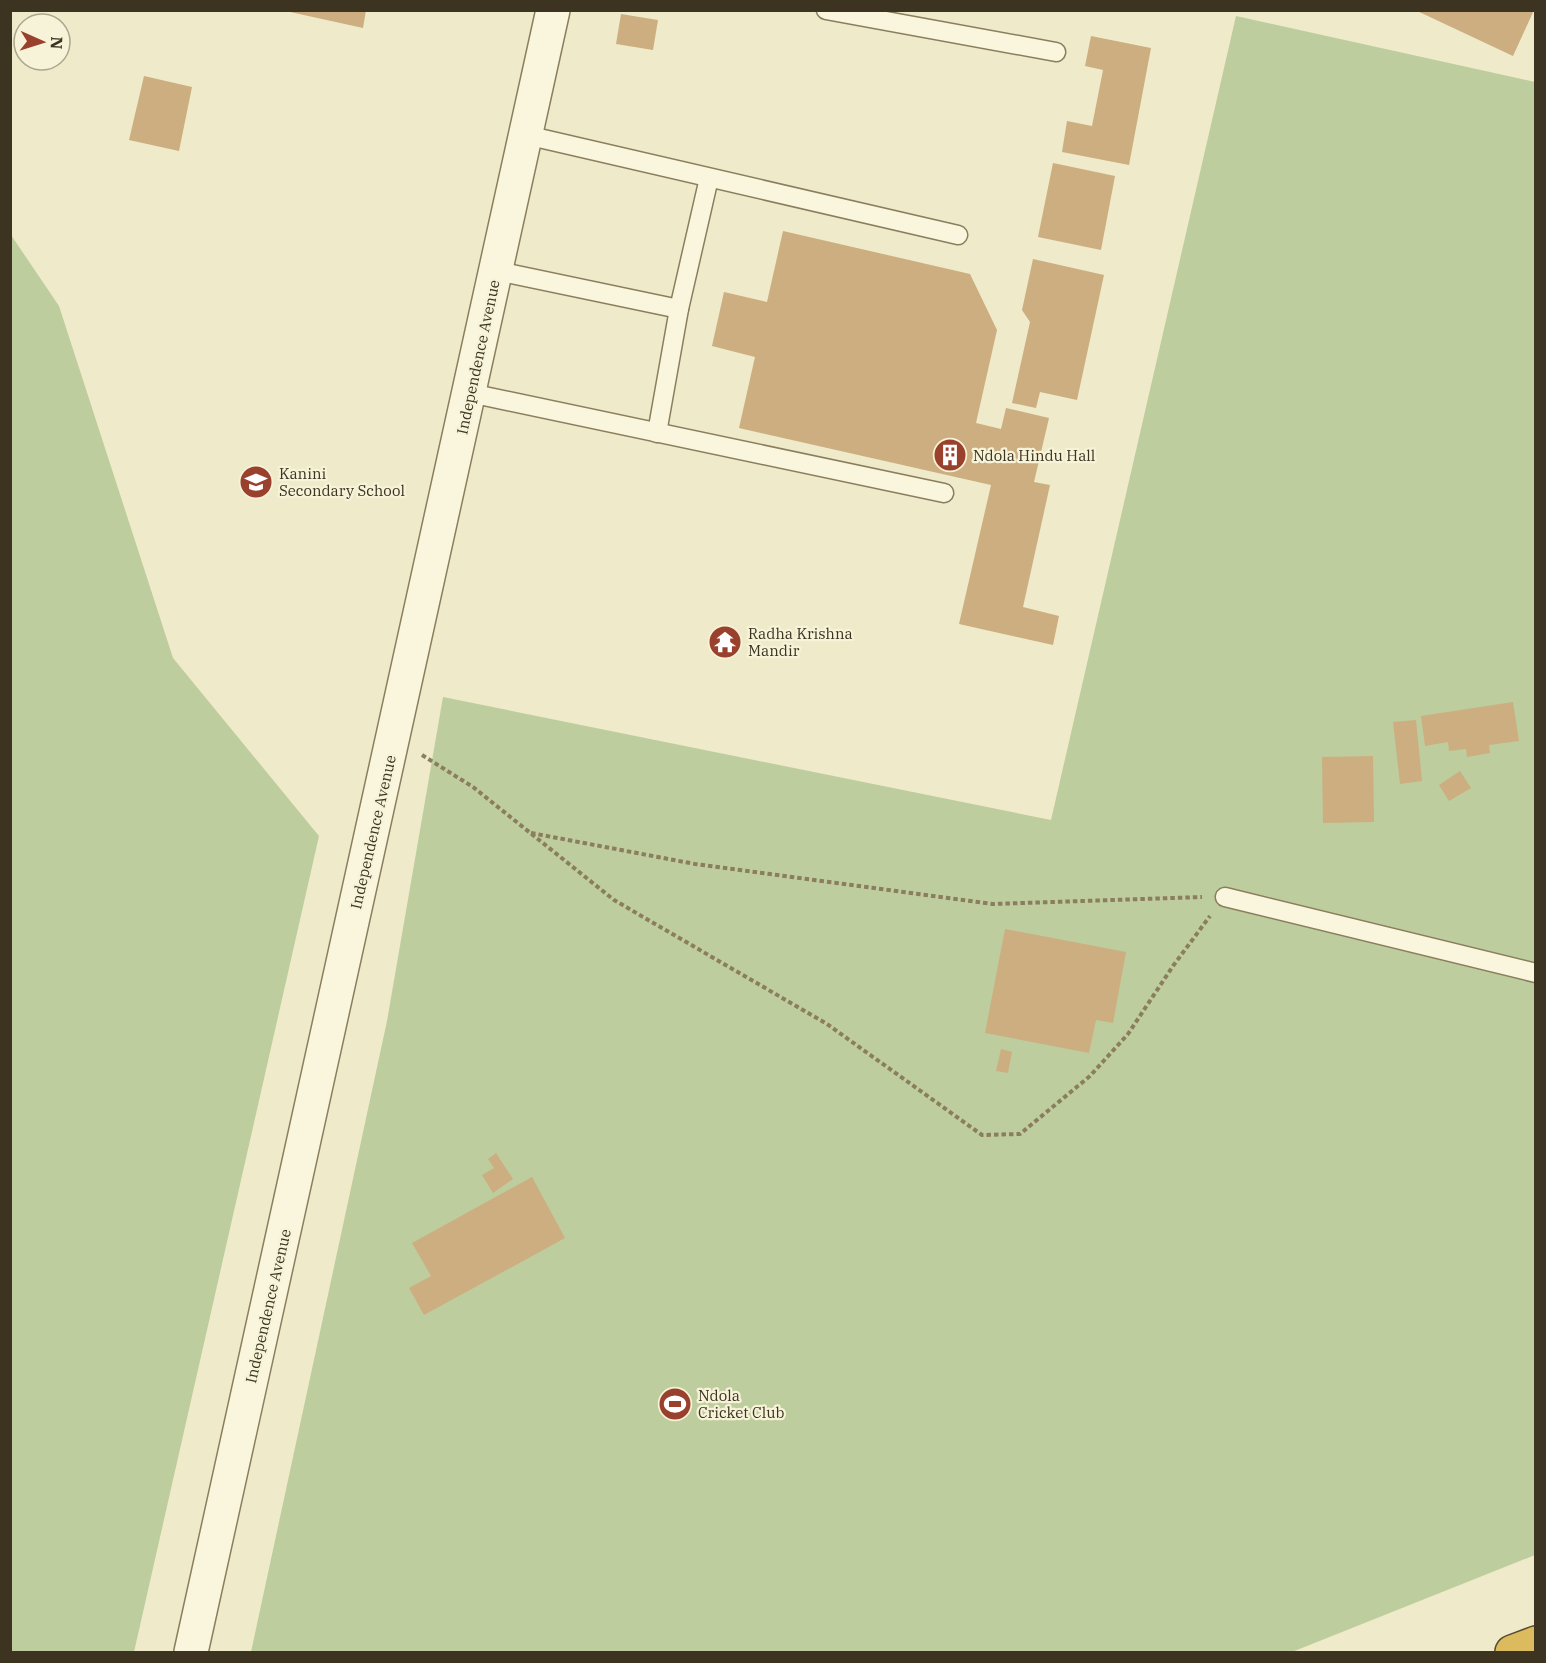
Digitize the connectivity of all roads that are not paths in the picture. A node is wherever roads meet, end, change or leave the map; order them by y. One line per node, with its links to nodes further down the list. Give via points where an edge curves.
1 (553, 10): 4 (street, Independence Avenue)
2 (826, 10): 3 (lane)
3 (1056, 52)
4 (526, 135): 5 (lane); 7 (street, Independence Avenue)
5 (709, 178): 6 (lane); 8 (lane)
6 (958, 235)
7 (497, 271): 8 (lane); 9 (street, Independence Avenue)
8 (679, 309): 10 (lane)
9 (470, 393): 10 (lane); 15 (street, Independence Avenue)
10 (657, 433): 11 (lane)
11 (944, 493)
12 (1225, 897): 13 (lane)
13 (1536, 973)
14 (1536, 1643): 16 (highway)
15 (191, 1653)
16 (1512, 1653)

